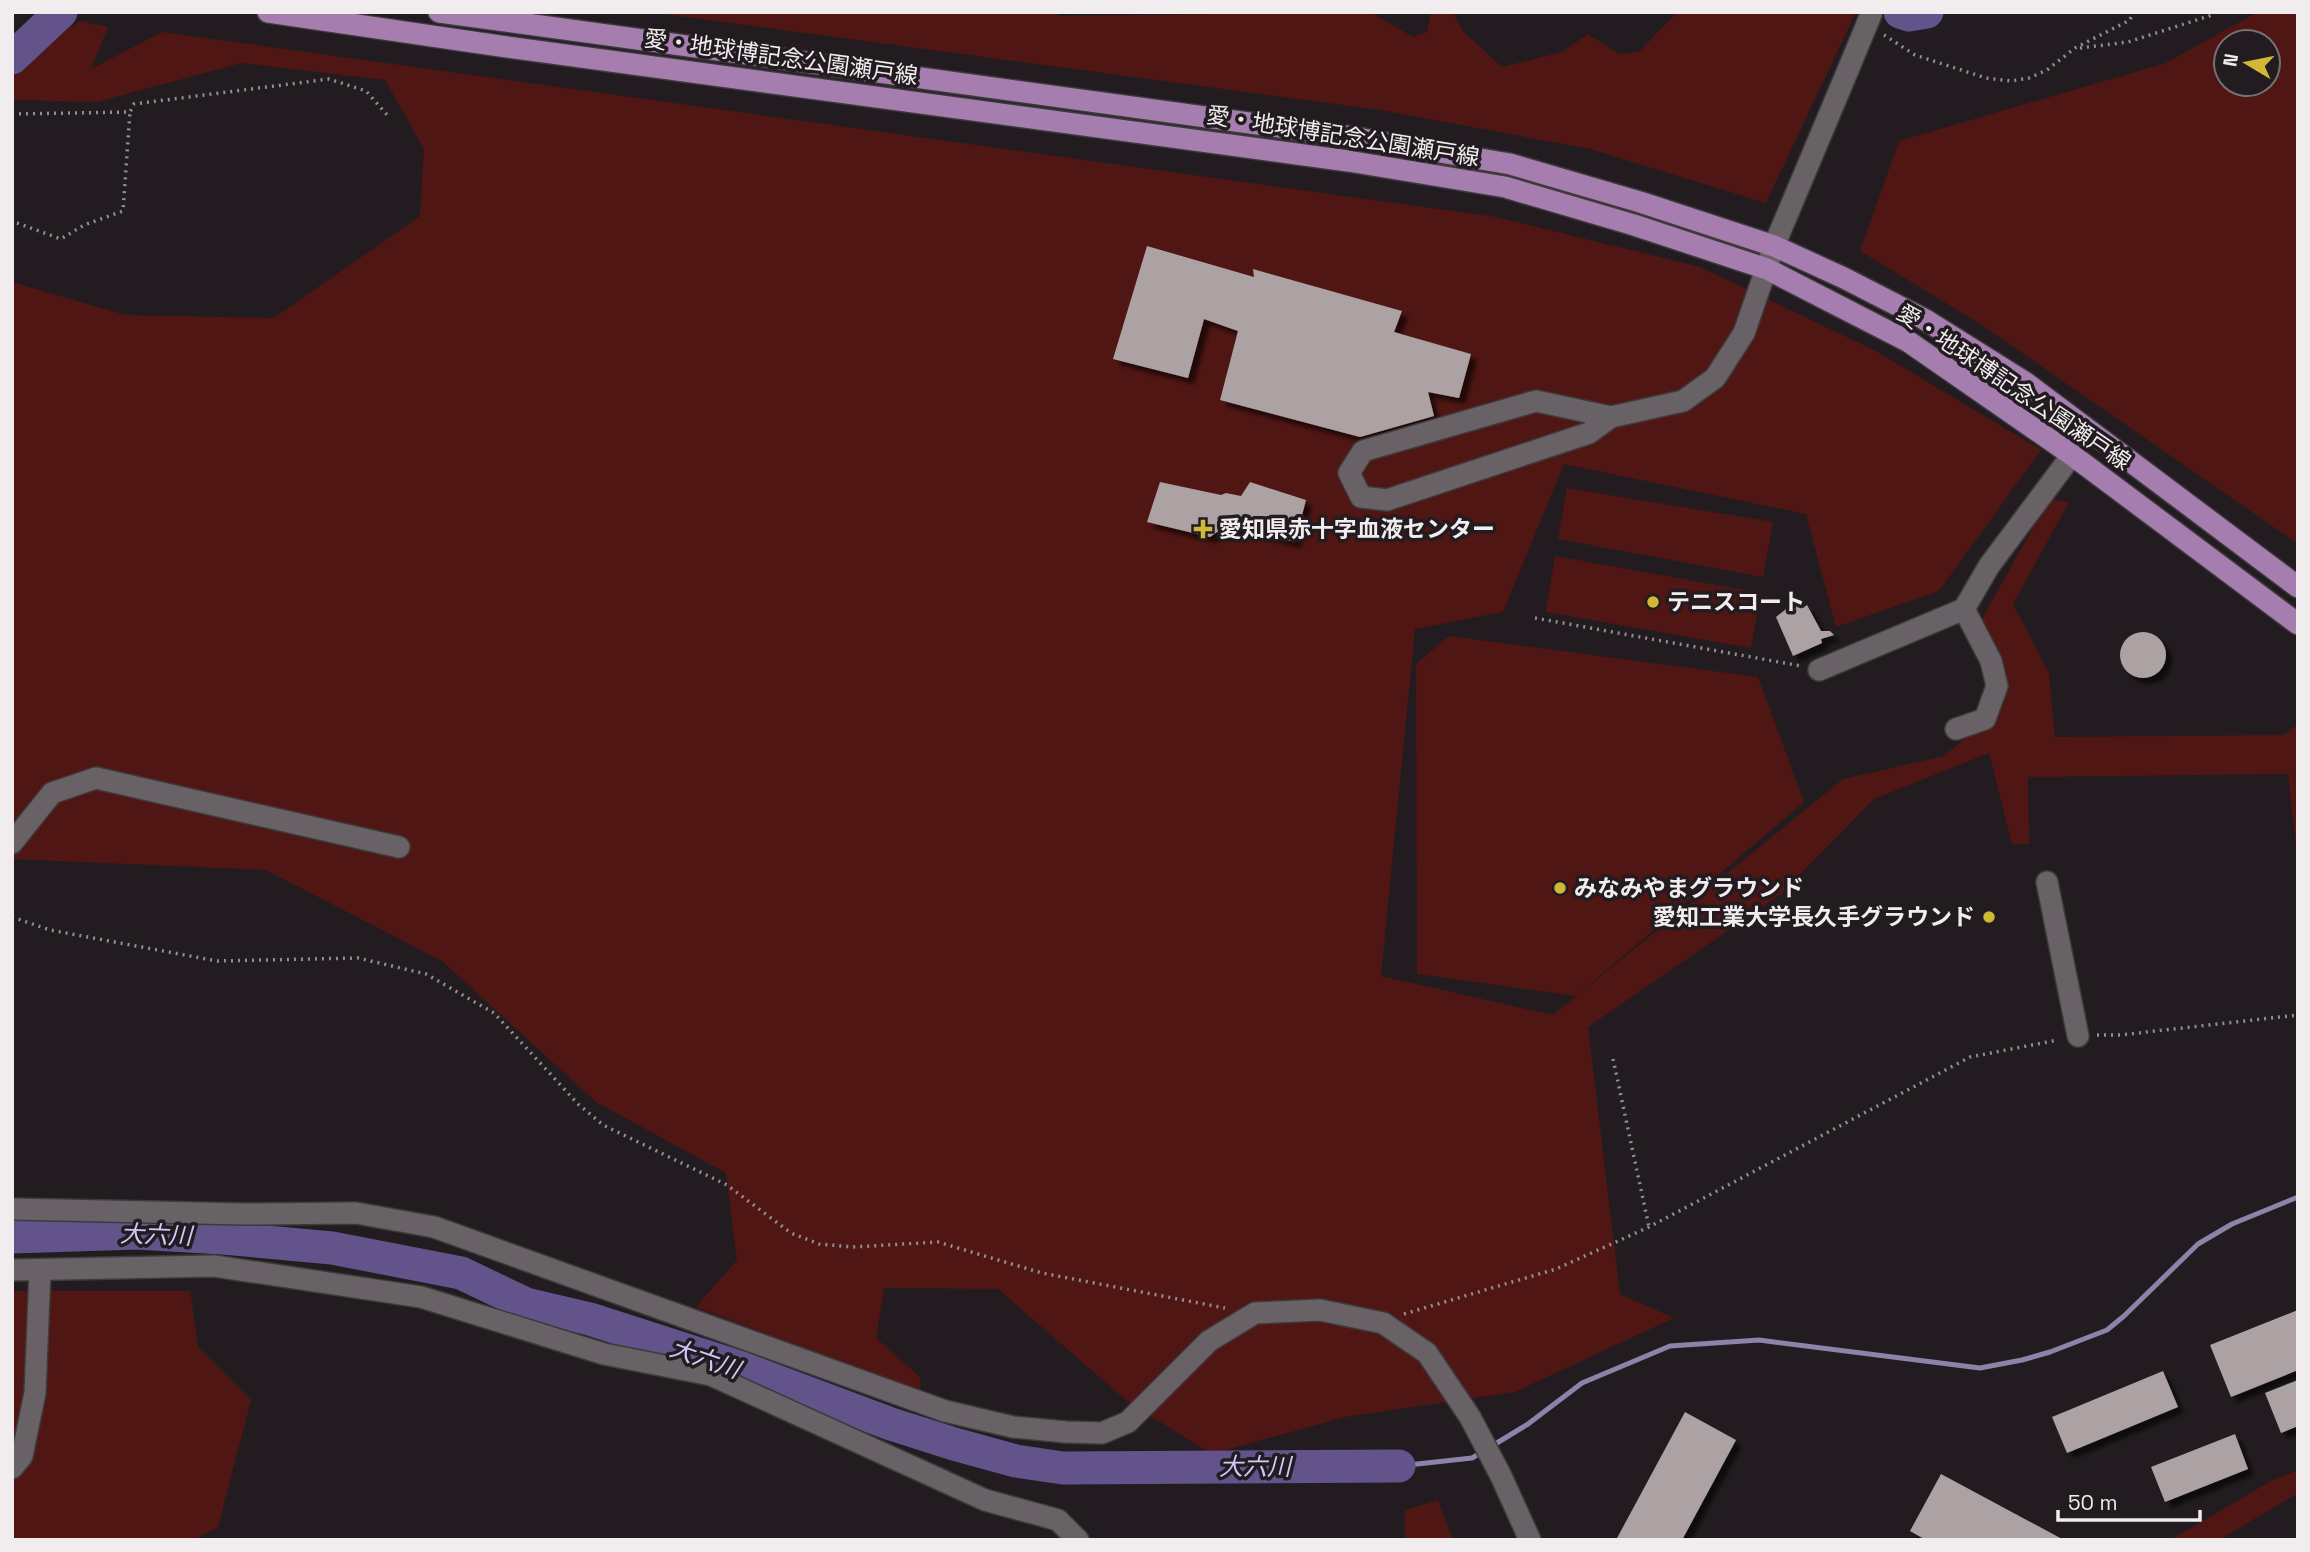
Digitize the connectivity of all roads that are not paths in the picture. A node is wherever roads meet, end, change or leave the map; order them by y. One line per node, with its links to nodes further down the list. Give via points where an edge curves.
1 (268, 12): 5 (main road, 愛・地球博記念公園瀬戸線, via 1334,159 1505,187)
2 (439, 12): 4 (main road, 愛・地球博記念公園瀬戸線, via 1353,137 1510,164)
3 (1873, 21): 4 (street, bridge)
4 (1774, 246): 5 (street); 8 (main road, 愛・地球博記念公園瀬戸線, via 1924,319 2026,383)
5 (1766, 269): 6 (street, via 1744,333 1715,378 1683,401); 7 (main road, 愛・地球博記念公園瀬戸線, via 1909,342)
6 (1611, 417): 6 (street, via 1589,433 1387,500 1361,497 1349,473 1363,451 1536,401)
7 (2072, 455): 9 (street, via 1989,566); 10 (main road, 愛・地球博記念公園瀬戸線)
8 (2298, 587)
9 (1964, 609): 11 (street); 12 (street, via 1992,661 1997,686 1985,719)
10 (2298, 624)
11 (1819, 670)
12 (1956, 729)
13 (12, 842): 14 (street, via 52,793 96,778)
14 (399, 846)
15 (2047, 882): 16 (street)
16 (2078, 1035)
17 (12, 1209): 22 (street, via 356,1213 434,1227 945,1411 1013,1427 1066,1432 1102,1433 1128,1422 1209,1341 1255,1313 1320,1310 1383,1323 1427,1353 1470,1417)
18 (12, 1270): 19 (street)
19 (40, 1271): 20 (street, via 35,1393 22,1456); 21 (street, via 214,1266 421,1297 604,1354 711,1375 985,1500 1058,1520)
20 (12, 1468)
21 (1079, 1540)
22 (1530, 1540)

